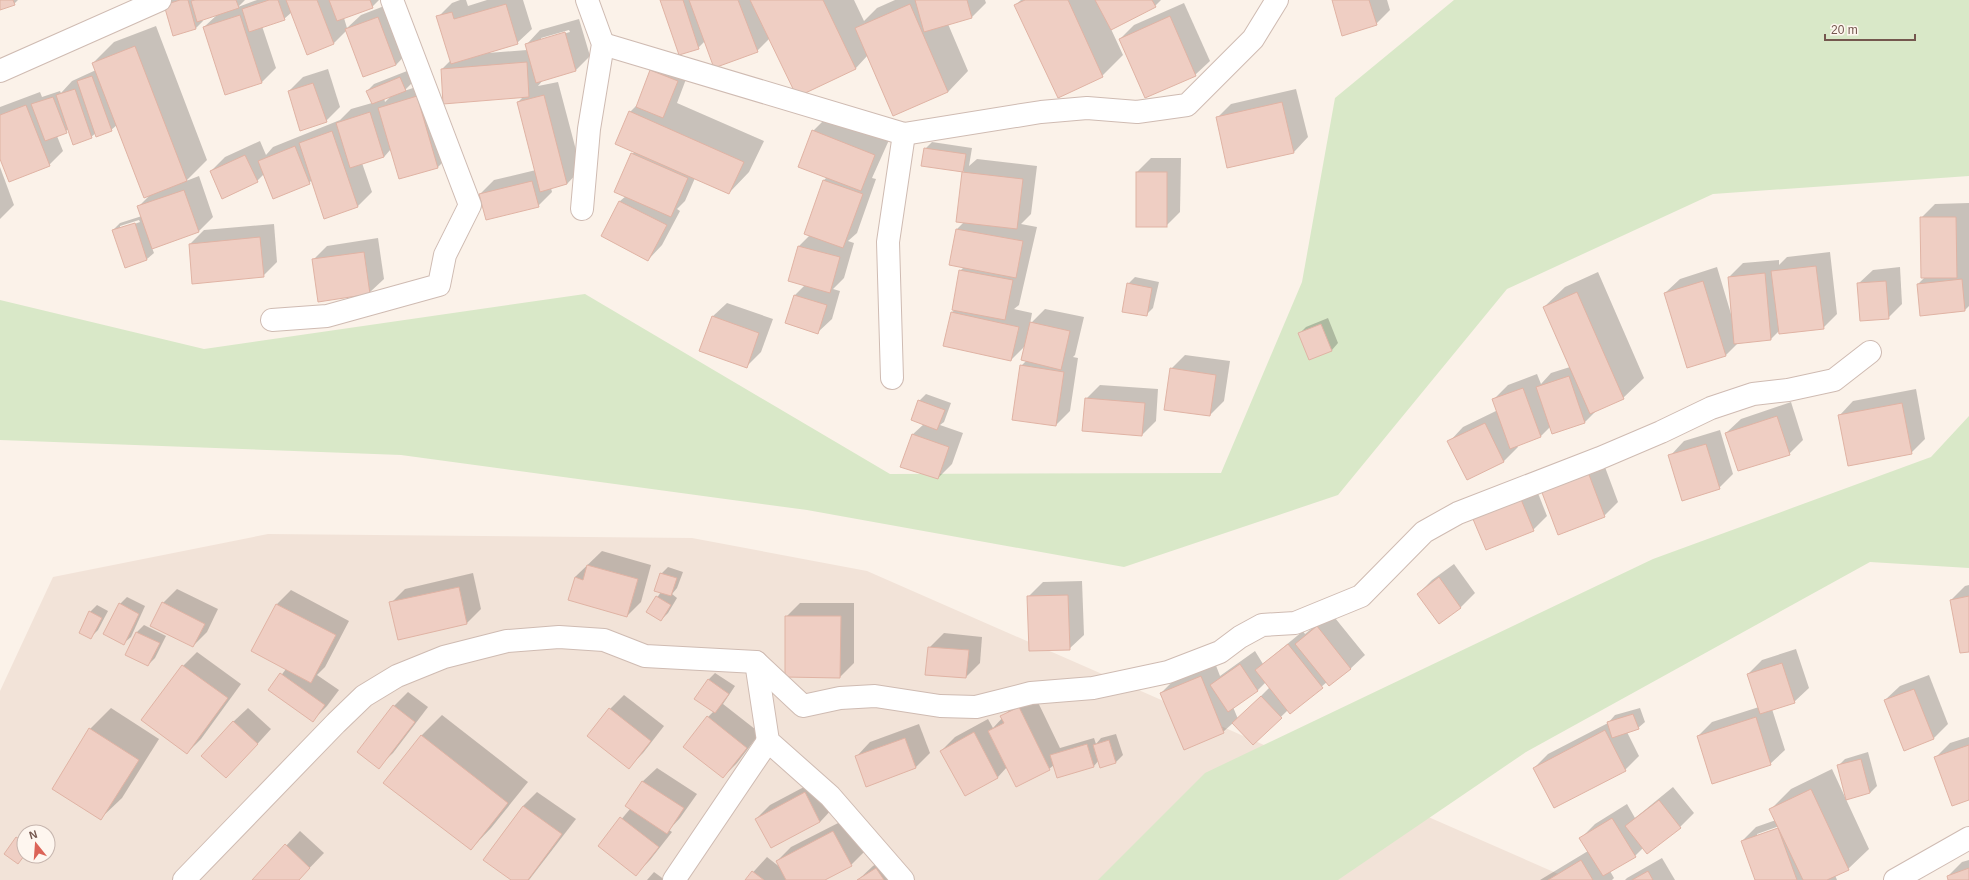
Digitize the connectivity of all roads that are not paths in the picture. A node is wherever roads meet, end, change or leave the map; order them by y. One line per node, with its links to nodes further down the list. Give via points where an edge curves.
1 (160, 0): 6 (street)
2 (392, 0): 9 (street, via 470,205 445,255 439,285 327,316)
3 (587, 0): 5 (street)
4 (1277, 0): 7 (street, via 1253,39 1187,105 1137,112 1087,108 1041,112)
5 (603, 44): 7 (street); 8 (street, via 589,128)
6 (0, 71)
7 (904, 134): 11 (street, via 888,242)
8 (582, 209)
9 (272, 320)
10 (1870, 352): 12 (street, via 1834,380 1788,390 1753,394 1711,408 1600,458 1458,513 1424,532 1361,596 1295,623 1262,625 1240,636 1220,652 1168,672 1093,688 1031,693 976,707 940,706 874,696 840,698 803,706)
11 (892, 378)
12 (756, 662): 13 (street); 16 (street, via 645,656 604,640 559,637 507,641 444,657 397,676 364,696)
13 (768, 741): 17 (street); 18 (street, via 830,796)
14 (1969, 838): 15 (street)
15 (1906, 877)
16 (184, 880)
17 (674, 880)
18 (903, 880)

